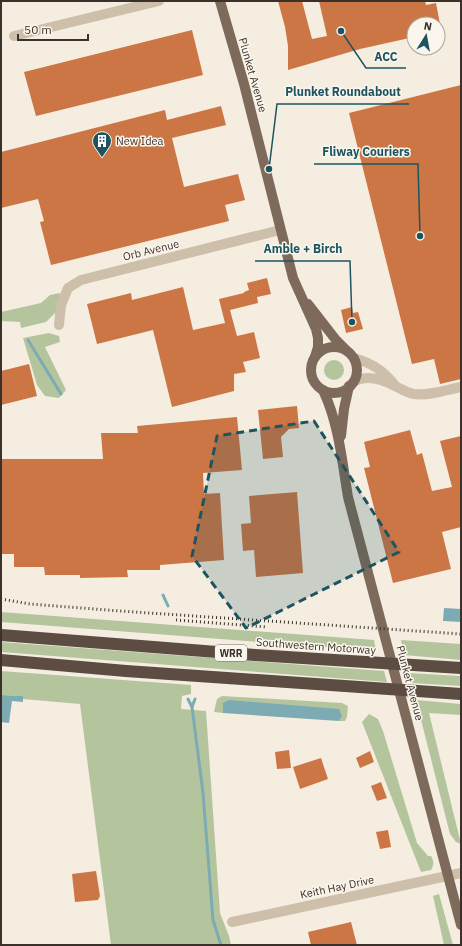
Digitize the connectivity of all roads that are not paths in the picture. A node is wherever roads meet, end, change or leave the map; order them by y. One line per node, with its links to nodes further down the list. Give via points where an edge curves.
1 (159, 1): 3 (street)
2 (220, 1): 4 (main road, Plunket Avenue, via 246,91)
3 (14, 36)
4 (280, 230): 5 (main road, Plunket Avenue, via 292,278); 6 (street, Orb Avenue, via 81,280 68,288 61,305)
5 (301, 294): 7 (main road, Plunket Avenue); 8 (main road, Plunket Avenue, via 318,338)
6 (59, 325)
7 (346, 350): 8 (main road, via 326,348); 9 (main road)
8 (315, 357): 13 (main road, via 311,372 313,380)
9 (354, 358): 10 (main road, via 357,371); 11 (street, via 380,369)
10 (351, 385): 11 (street, via 362,378 372,378); 13 (main road, via 337,392); 14 (main road, Plunket Avenue, via 344,409)
11 (395, 386): 12 (street, via 407,392 424,394)
12 (461, 387)
13 (323, 390): 14 (main road, Plunket Avenue, via 334,414)
14 (341, 446): 20 (main road, Plunket Avenue, via 348,497)
15 (1, 635): 17 (highway, Southwestern Motorway / WRR)
16 (1, 660): 18 (highway, WRR)
17 (461, 668)
18 (461, 694)
19 (461, 873): 20 (street, Keith Hay Drive)
20 (448, 876): 21 (street, Keith Hay Drive); 22 (main road, Plunket Avenue)
21 (232, 922)
22 (461, 925)

